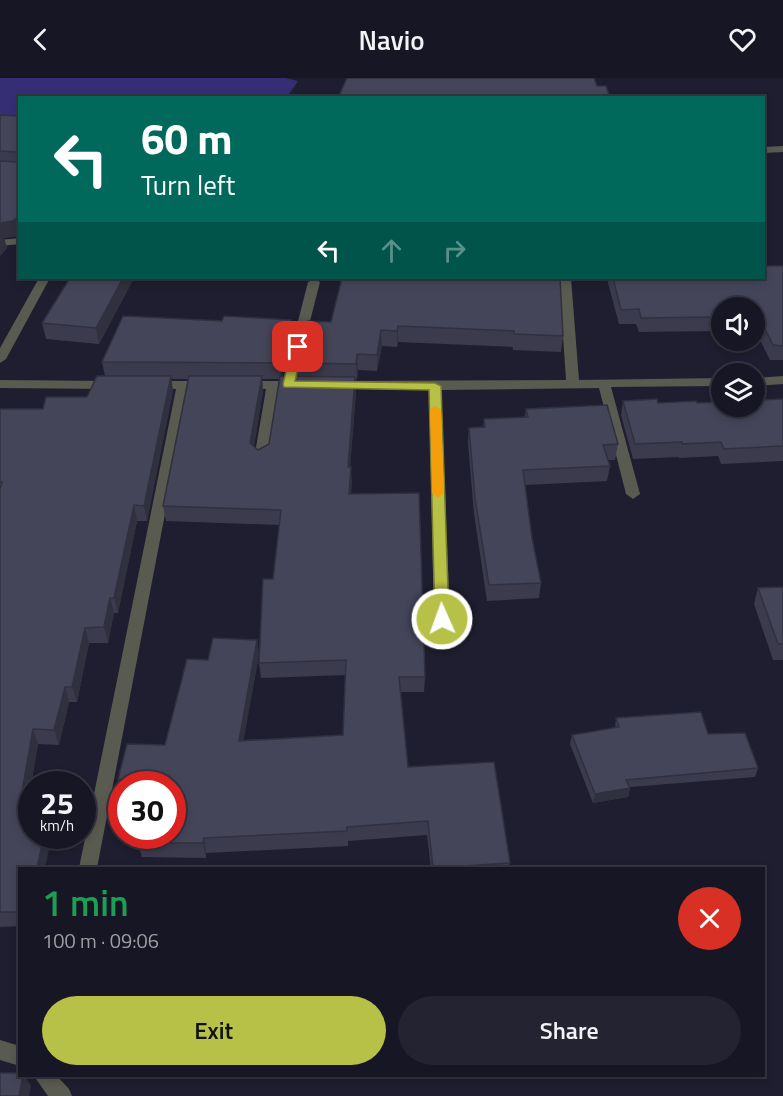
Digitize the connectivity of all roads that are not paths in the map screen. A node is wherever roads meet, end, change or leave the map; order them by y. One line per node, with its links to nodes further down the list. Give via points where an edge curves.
1 (765, 150): 2 (street)
2 (783, 150)
3 (18, 241): 4 (street)
4 (0, 243)
5 (43, 279): 8 (street)
6 (565, 279): 14 (street)
7 (314, 282): 13 (street)
8 (0, 359)
9 (783, 380): 10 (street)
10 (765, 381)
11 (711, 382): 15 (street)
12 (0, 384): 17 (street)
13 (288, 384): 16 (street); 18 (street)
14 (573, 384): 15 (street); 18 (street)
15 (604, 384): 20 (street)
16 (273, 385): 17 (street); 19 (street)
17 (183, 386): 22 (street)
18 (435, 386): 21 (street)
19 (261, 459)
20 (633, 494)
21 (442, 619)
22 (88, 867)
23 (0, 1050): 24 (street)
24 (18, 1055)
25 (46, 1077): 26 (street)
26 (62, 1096)

